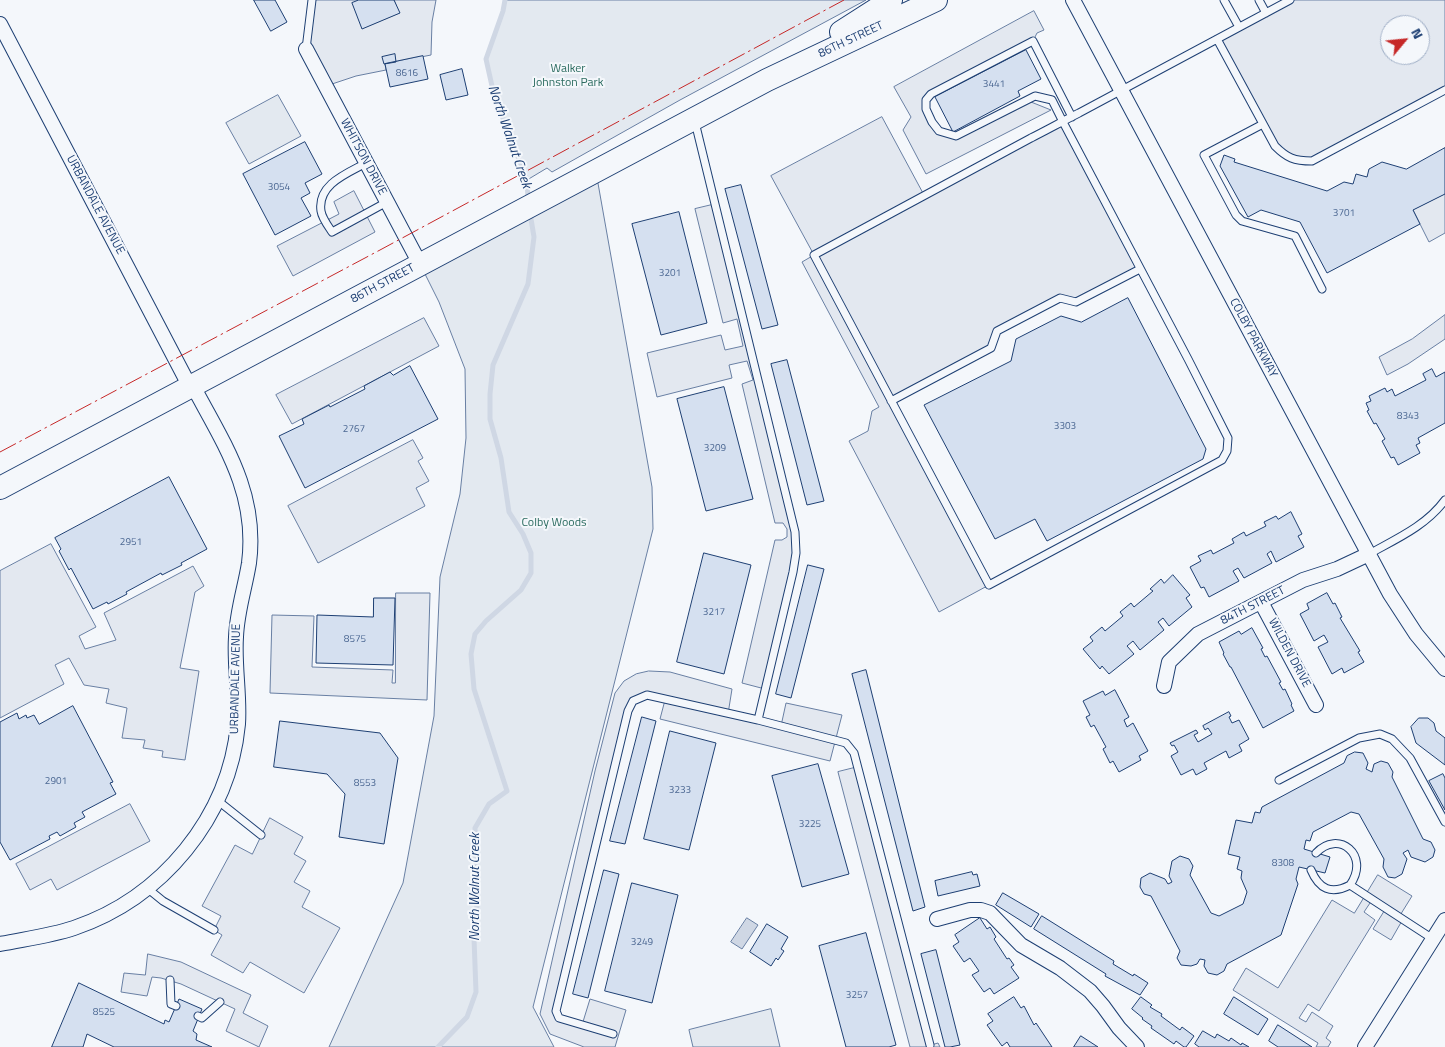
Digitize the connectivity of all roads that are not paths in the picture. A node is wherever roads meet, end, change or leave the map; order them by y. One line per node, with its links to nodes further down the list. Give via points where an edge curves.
1 (312, 0): 12 (lane)
2 (891, 0): 13 (main road, 86TH STREET)
3 (936, 0): 13 (main road, 86TH STREET)
4 (1073, 0): 15 (street, COLBY PARKWAY)
5 (1224, 0): 10 (lane)
6 (1259, 0): 8 (lane)
7 (1290, 0): 8 (lane)
8 (1266, 13): 10 (lane)
9 (0, 24): 25 (street, URBANDALE AVENUE)
10 (1238, 27): 11 (lane)
11 (1217, 39): 15 (lane); 19 (lane)
12 (306, 49): 20 (street, WHITSON DRIVE)
13 (767, 80): 17 (main road, 86TH STREET)
14 (1445, 90): 19 (lane, via 1312,161 1286,157 1275,146)
15 (1121, 91): 16 (lane); 29 (street, COLBY PARKWAY)
16 (1072, 117): 18 (lane); 18 (lane, via 1033,41 931,94 926,100 926,109 939,132 956,136 1035,96 1052,100)
17 (694, 119): 22 (main road, 86TH STREET); 34 (lane, via 795,532 793,572)
18 (1063, 122): 23 (lane); 26 (lane, via 814,255)
19 (1263, 124): 24 (lane, via 1204,155 1236,215 1242,221 1295,236)
20 (366, 163): 21 (street, WHITSON DRIVE); 21 (lane, via 329,184 321,211 332,232)
21 (387, 202): 22 (street, WHITSON DRIVE)
22 (420, 264): 25 (main road, 86TH STREET)
23 (1140, 268): 26 (lane, via 1076,302 1060,298 997,331 991,348); 26 (lane, via 1228,438 1228,451 1222,460 989,585)
24 (1322, 288)
25 (192, 386): 27 (main road, 86TH STREET); 36 (street, URBANDALE AVENUE, via 230,454 243,486 249,513 249,563 238,612 236,639 238,724 233,754)
26 (891, 400)
27 (0, 488)
28 (1445, 500): 29 (lane, via 1423,523)
29 (1369, 554): 30 (street, 84TH STREET, via 1303,580); 31 (street, COLBY PARKWAY, via 1411,626)
30 (1261, 602): 32 (street, 84TH STREET, via 1198,634 1169,662); 33 (street, WILDEN DRIVE)
31 (1445, 668)
32 (1164, 686)
33 (1316, 705)
34 (758, 720): 52 (lane, via 647,696 633,701 628,711 556,1011 559,1018); 53 (lane, via 846,743 854,753)
35 (1279, 780): 37 (lane, via 1359,738 1380,734 1392,740 1410,758)
36 (217, 800): 38 (lane); 42 (street, URBANDALE AVENUE, via 177,861)
37 (1445, 822)
38 (261, 835)
39 (1316, 853): 41 (lane, via 1333,844 1342,844 1350,849 1358,868)
40 (1311, 870): 41 (lane, via 1315,879 1330,890)
41 (1350, 885): 46 (lane)
42 (148, 888): 45 (lane, via 163,901); 47 (street, URBANDALE AVENUE, via 101,917 73,928)
43 (937, 919): 54 (street, via 970,910 990,913 1021,945 1090,991)
44 (1445, 920): 46 (street)
45 (214, 930)
46 (1433, 938): 55 (street)
47 (0, 944)
48 (170, 980): 50 (lane, via 171,1004)
49 (220, 1002): 51 (lane, via 202,1018)
50 (176, 1006)
51 (198, 1016)
52 (613, 1034)
53 (930, 1045)
54 (1138, 1047)
55 (1365, 1047)

